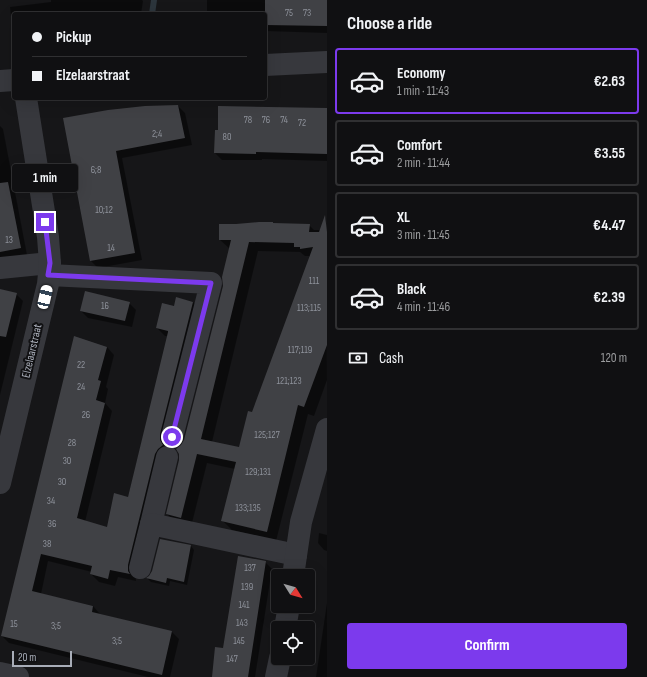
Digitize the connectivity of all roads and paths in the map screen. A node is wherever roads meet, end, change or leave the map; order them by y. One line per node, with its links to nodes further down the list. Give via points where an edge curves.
1 (327, 62): 2 (street)
2 (267, 65)
3 (0, 80): 4 (street)
4 (12, 80)
5 (26, 100): 7 (street, Elzelaarstraat, via 48,238)
6 (0, 268): 7 (street)
7 (49, 269): 9 (street, Elzelaarstraat, via 48,284); 10 (street, via 211,283)
8 (327, 429): 11 (street, via 301,522)
9 (0, 483)
10 (150, 524): 11 (street); 12 (street)
11 (294, 566)
12 (140, 568)
13 (279, 665): 16 (street)
14 (0, 673): 15 (street)
15 (18, 677)
16 (276, 677)

